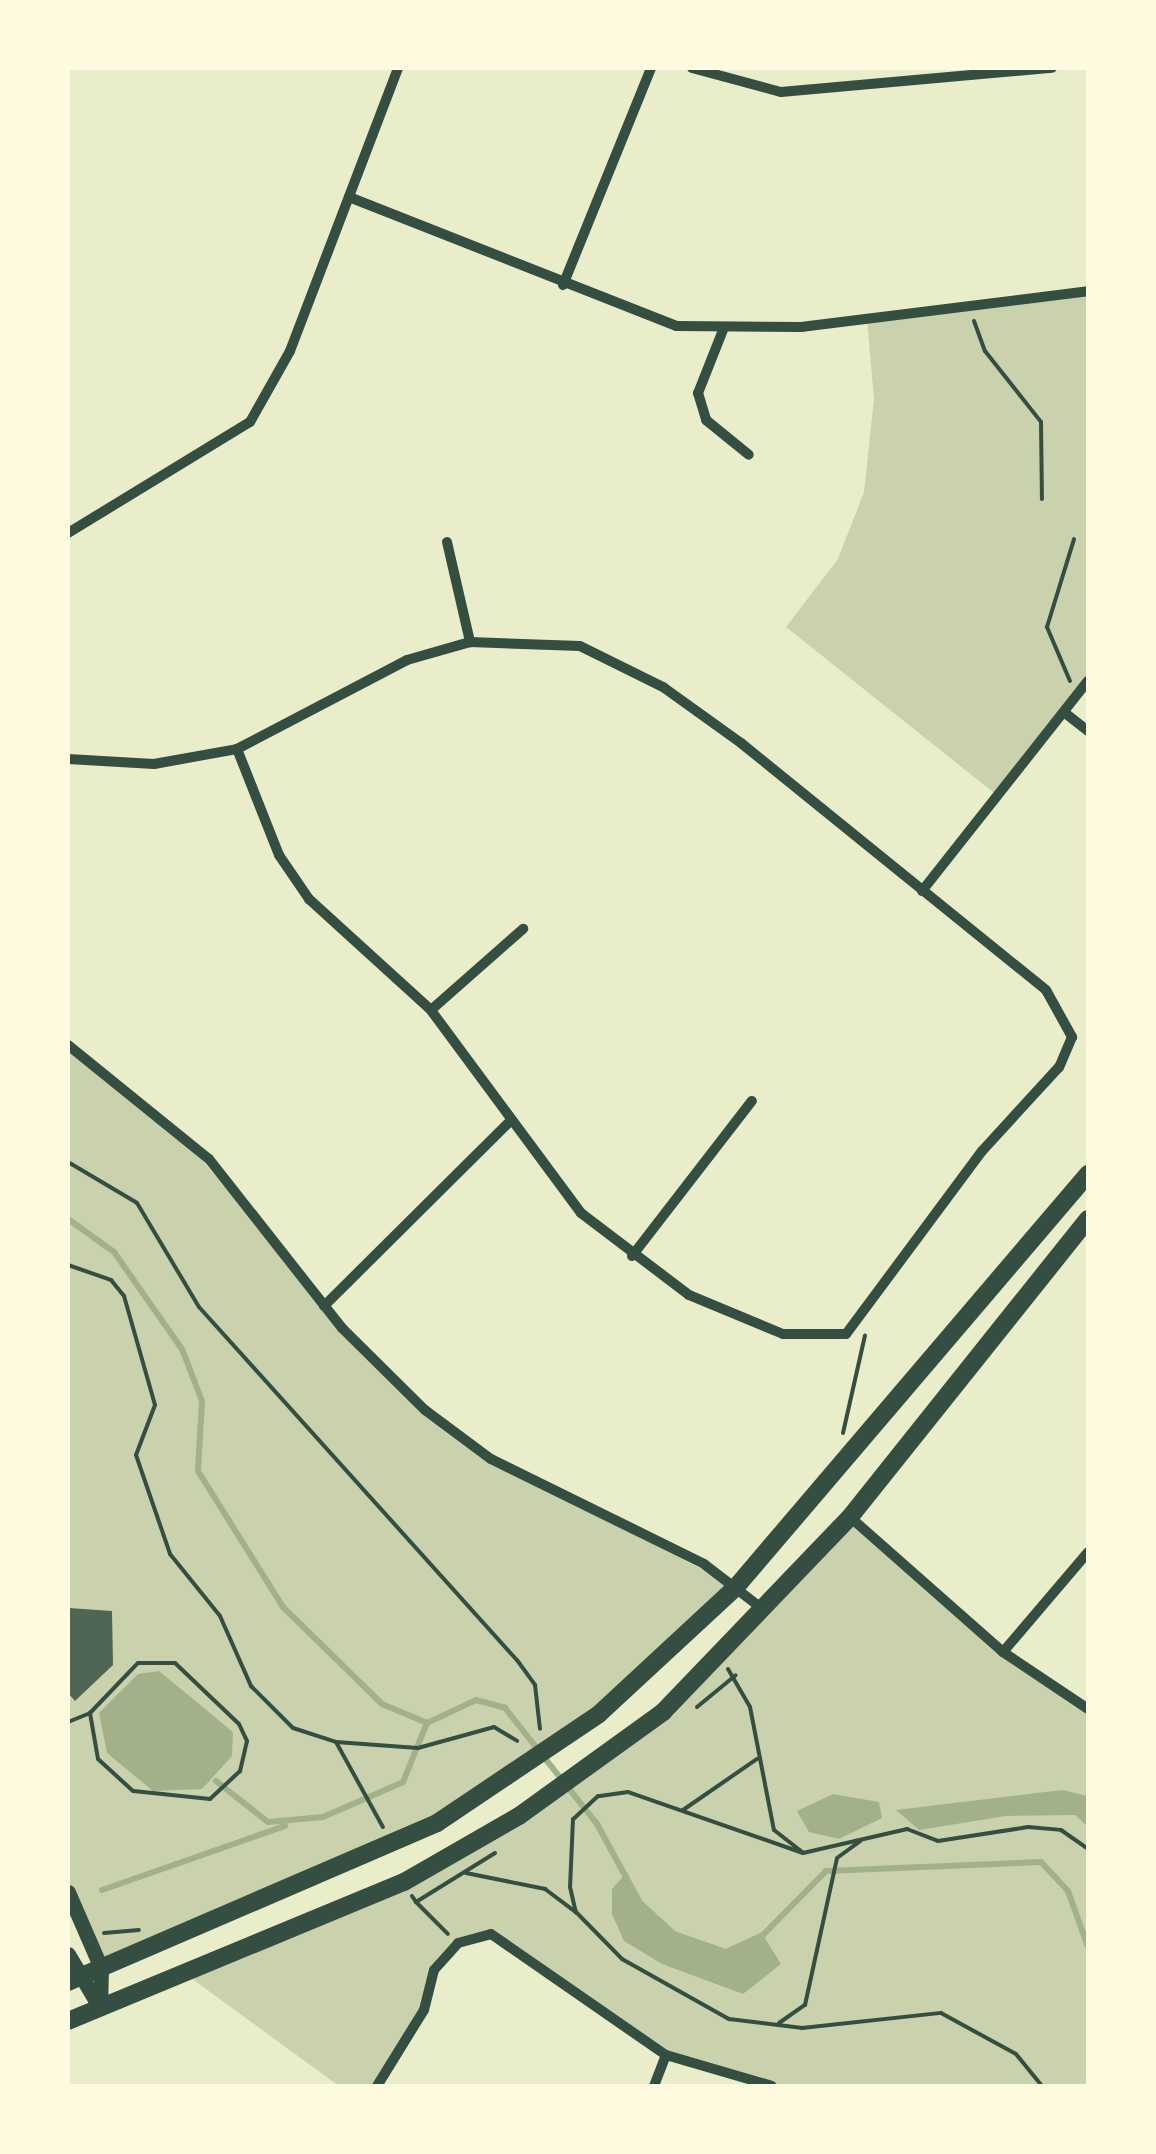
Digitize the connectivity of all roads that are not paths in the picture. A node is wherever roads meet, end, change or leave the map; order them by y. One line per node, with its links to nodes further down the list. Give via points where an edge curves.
1 (398, 68): 5 (street)
2 (651, 68): 6 (street)
3 (692, 68): 4 (street, via 781,92)
4 (1052, 68)
5 (349, 196): 6 (street); 10 (street, via 290,351 250,422)
6 (564, 286): 8 (street, via 678,326)
7 (1088, 290): 8 (street)
8 (723, 330): 9 (street, via 698,393 706,420)
9 (748, 455)
10 (68, 533)
11 (447, 542): 12 (street)
12 (470, 642): 16 (street, via 406,660); 18 (street, via 580,646 663,686)
13 (1085, 685): 14 (street)
14 (1065, 713): 15 (street); 18 (street)
15 (1088, 731)
16 (237, 750): 17 (street, via 154,764); 20 (street, via 279,855 310,898)
17 (68, 759)
18 (922, 891): 26 (street, via 1068,1018 1072,1037 1059,1067 982,1151 872,1306 846,1334 814,1337 689,1295)
19 (523, 929): 20 (street)
20 (431, 1010): 23 (street)
21 (68, 1045): 27 (street, via 209,1160)
22 (752, 1101): 26 (street)
23 (509, 1122): 26 (street, via 580,1213); 27 (street)
24 (1088, 1174): 30 (main road)
25 (1088, 1219): 28 (main road)
26 (632, 1256)
27 (324, 1306): 30 (street, via 424,1410 491,1459)
28 (850, 1517): 31 (main road); 32 (street)
29 (1088, 1552): 32 (street)
30 (736, 1587): 31 (street); 36 (main road, via 567,1739 520,1772 385,1849)
31 (765, 1611): 38 (main road, via 587,1770 528,1810 364,1901)
32 (1004, 1652): 33 (street)
33 (1088, 1709)
34 (68, 1892): 36 (street)
35 (68, 1954): 37 (street)
36 (100, 1968): 37 (main road); 38 (street)
37 (72, 1980): 38 (street)
38 (100, 2008): 39 (main road)
39 (68, 2020)
40 (666, 2055): 41 (street, via 602,2016 531,1955 491,1934 458,1943 434,1970 424,2010); 42 (street); 43 (street)
41 (377, 2086)
42 (654, 2086)
43 (772, 2086)

